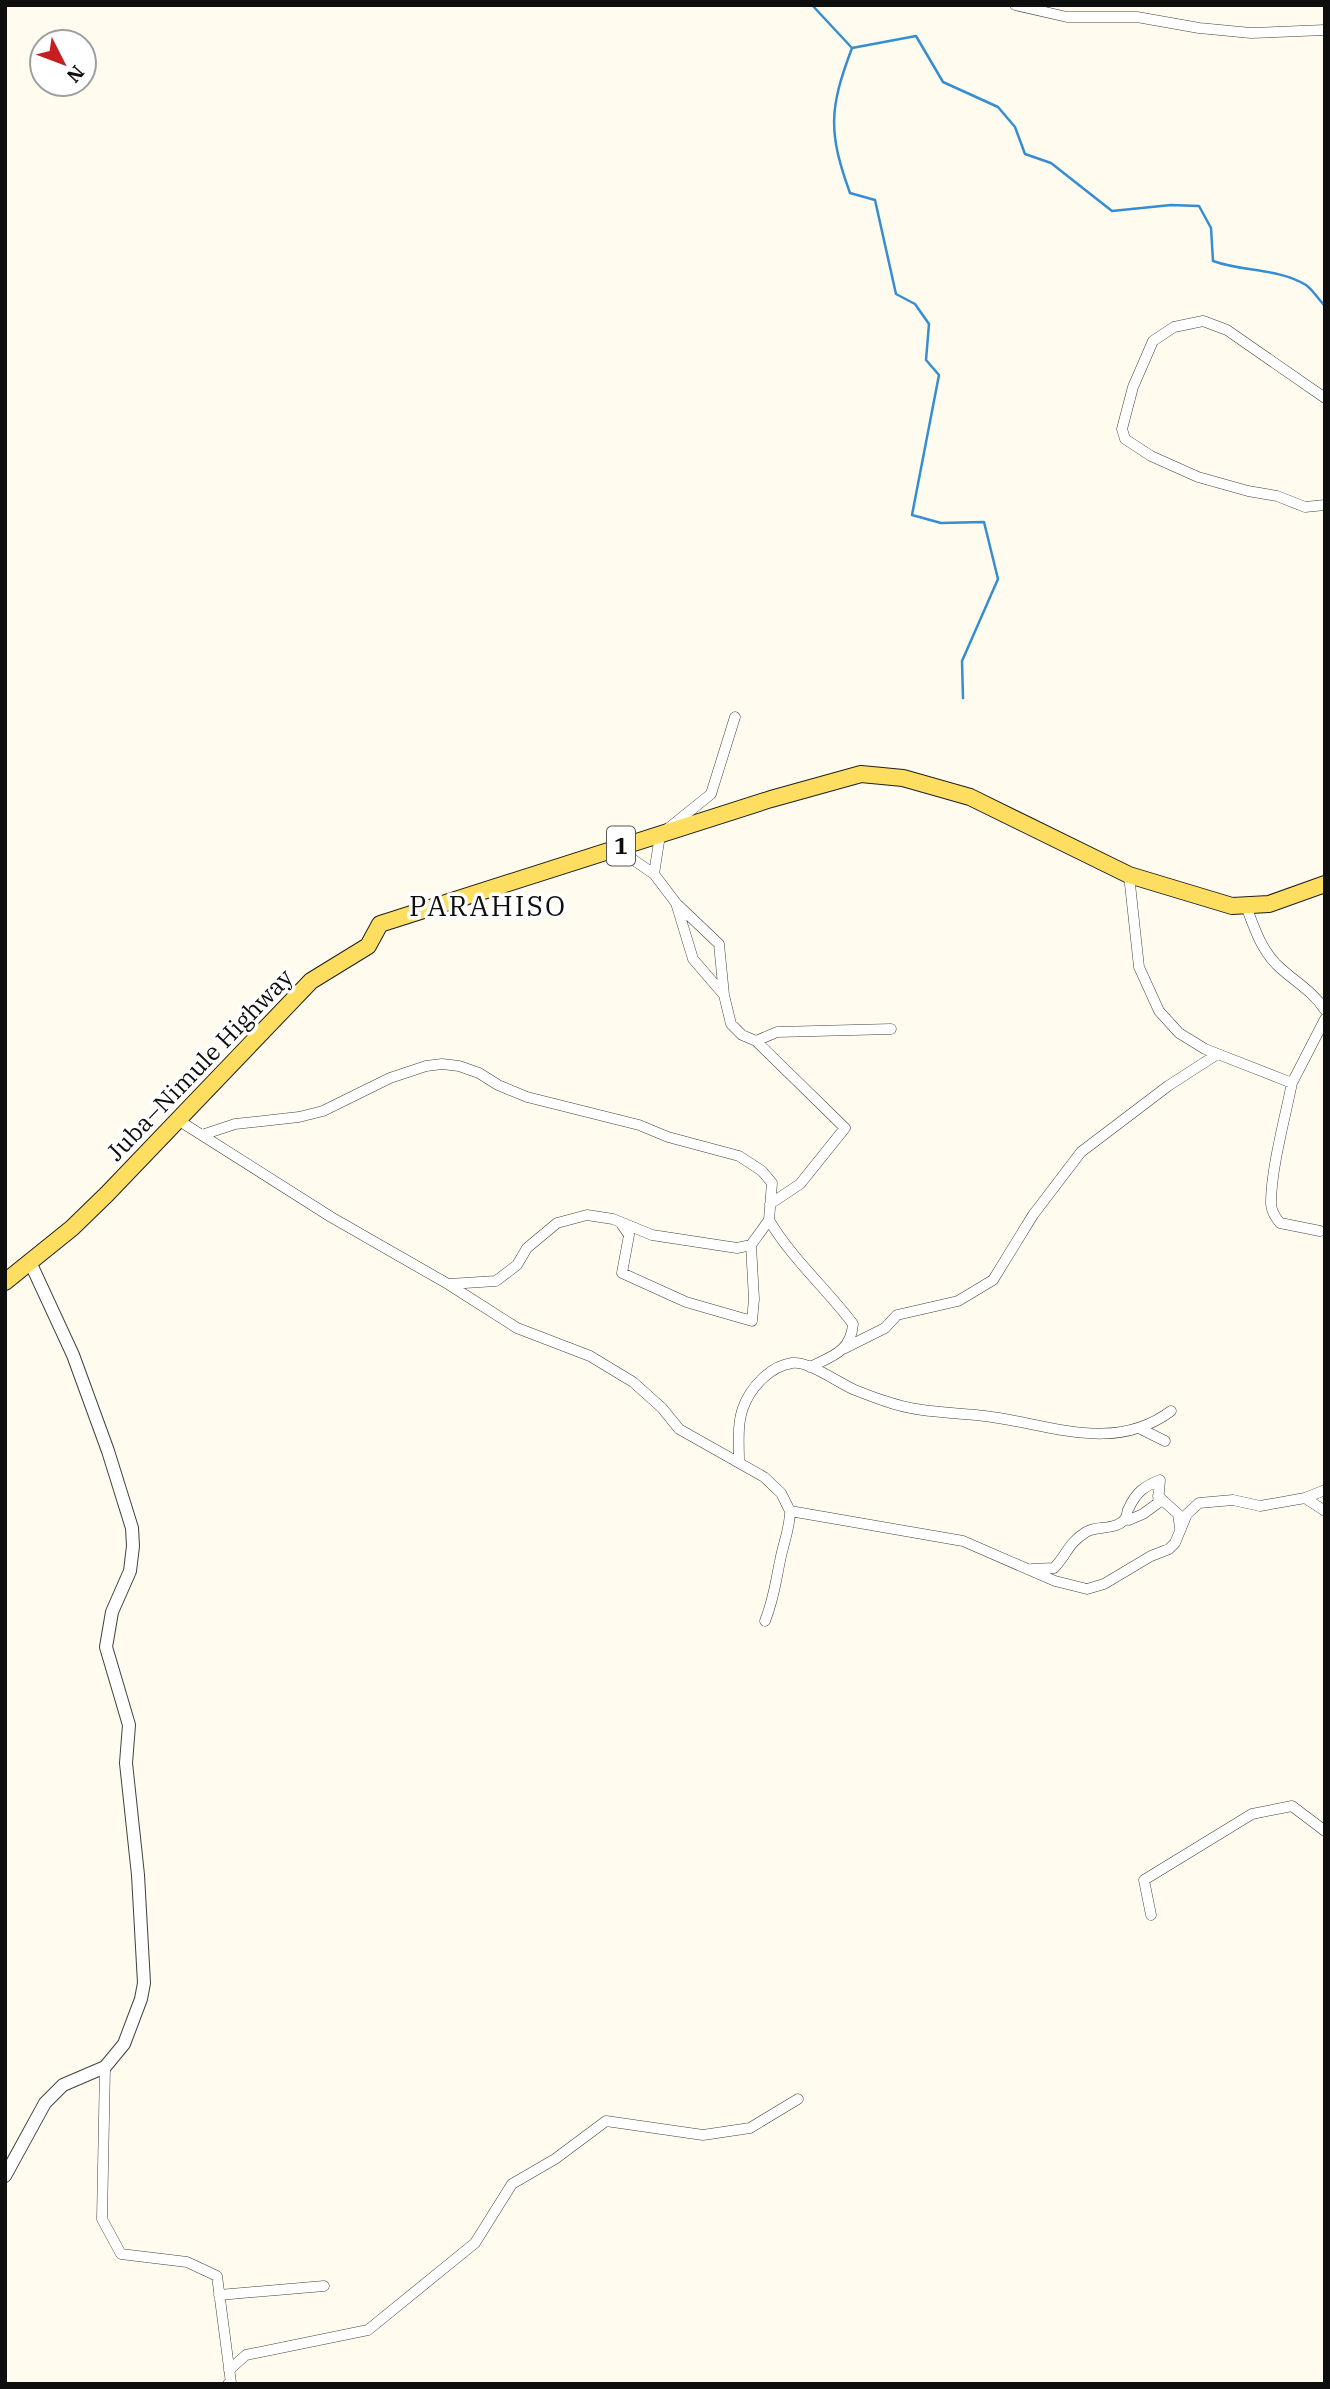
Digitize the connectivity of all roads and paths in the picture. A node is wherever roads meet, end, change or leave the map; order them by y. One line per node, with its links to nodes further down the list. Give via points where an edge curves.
1 (1015, 5): 2 (street, via 1067,17 1137,18 1251,33)
2 (1325, 30)
3 (1325, 398): 4 (street, via 1227,330 1203,321 1174,327 1153,341 1133,387 1122,429 1125,439 1151,456 1198,477 1305,506)
4 (1325, 505)
5 (735, 717): 6 (street, via 711,794)
6 (660, 835): 7 (main road, Juba–Nimule Highway / 1); 8 (street); 9 (main road, Juba–Nimule Highway / 1, via 862,774 884,775 970,797)
7 (615, 848): 8 (street); 20 (main road, Juba–Nimule Highway / 1, via 380,924 368,946 311,981)
8 (654, 874): 11 (street)
9 (1129, 875): 12 (main road, Juba–Nimule Highway / 1, via 1198,897); 18 (street, via 1139,967 1159,1011 1179,1033)
10 (1325, 884): 12 (main road, Juba–Nimule Highway / 1, via 1280,901)
11 (676, 903): 13 (street, via 694,959); 13 (street, via 719,944)
12 (1246, 906): 14 (street, via 1259,942)
13 (724, 995): 17 (street, via 731,1024)
14 (1325, 1010)
15 (1325, 1019): 19 (street)
16 (891, 1029): 17 (street, via 777,1032)
17 (756, 1041): 22 (street, via 845,1128 800,1184)
18 (1216, 1055): 19 (street); 30 (street, via 1081,1152 1033,1215 993,1280 958,1301 897,1315 885,1328)
19 (1292, 1083): 25 (street, via 1271,1205 1280,1223)
20 (178, 1121): 21 (street); 27 (main road, Juba–Nimule Highway / 1, via 72,1228)
21 (202, 1135): 22 (street, via 235,1124 323,1111 390,1078 442,1064 479,1073 527,1097 739,1156 772,1183); 29 (street)
22 (770, 1204): 23 (street)
23 (769, 1220): 26 (street); 30 (street, via 783,1244 853,1324)
24 (620, 1222): 26 (street, via 652,1235 737,1248); 26 (street, via 629,1235 622,1273 686,1302 752,1321); 29 (street, via 587,1215 557,1223 496,1281)
25 (1320, 1231)
26 (751, 1244)
27 (30, 1262): 28 (main road, 1); 47 (street, via 73,1355 132,1528 130,1570 112,1612 106,1647 129,1725 126,1763 144,1983 124,2044)
28 (5, 1282)
29 (448, 1284): 35 (street, via 517,1328 590,1356 633,1382 679,1429)
30 (845, 1348): 31 (street)
31 (810, 1367): 33 (street, via 889,1403 933,1413 984,1416 1090,1435); 35 (street, via 794,1362 767,1373 743,1409)
32 (1171, 1411): 33 (street)
33 (1141, 1429): 34 (street)
34 (1165, 1441)
35 (739, 1462): 39 (street, via 781,1493)
36 (1325, 1490): 38 (street)
37 (1158, 1496): 41 (street, via 1155,1507 1129,1520); 41 (street, via 1160,1480 1143,1486); 42 (street, via 1178,1514)
38 (1305, 1498): 40 (street); 42 (street, via 1260,1506 1233,1500 1199,1503)
39 (790, 1511): 43 (street, via 963,1541); 44 (street, via 775,1594)
40 (1325, 1511)
41 (1126, 1517): 43 (street, via 1111,1526 1088,1530 1070,1544 1054,1569)
42 (1180, 1528): 43 (street, via 1169,1549 1087,1589)
43 (1028, 1569)
44 (765, 1621)
45 (1325, 1831): 46 (street, via 1292,1806 1252,1814 1144,1880)
46 (1151, 1914)
47 (105, 2067): 49 (street, via 63,2085 45,2103); 51 (street, via 102,2220 121,2254 187,2262 216,2276)
48 (798, 2099): 52 (street, via 750,2128 703,2135 606,2121 512,2184 475,2244 368,2330 246,2355)
49 (5, 2176)
50 (324, 2286): 51 (street)
51 (219, 2295): 52 (street)
52 (229, 2370): 53 (street)
53 (228, 2384)

